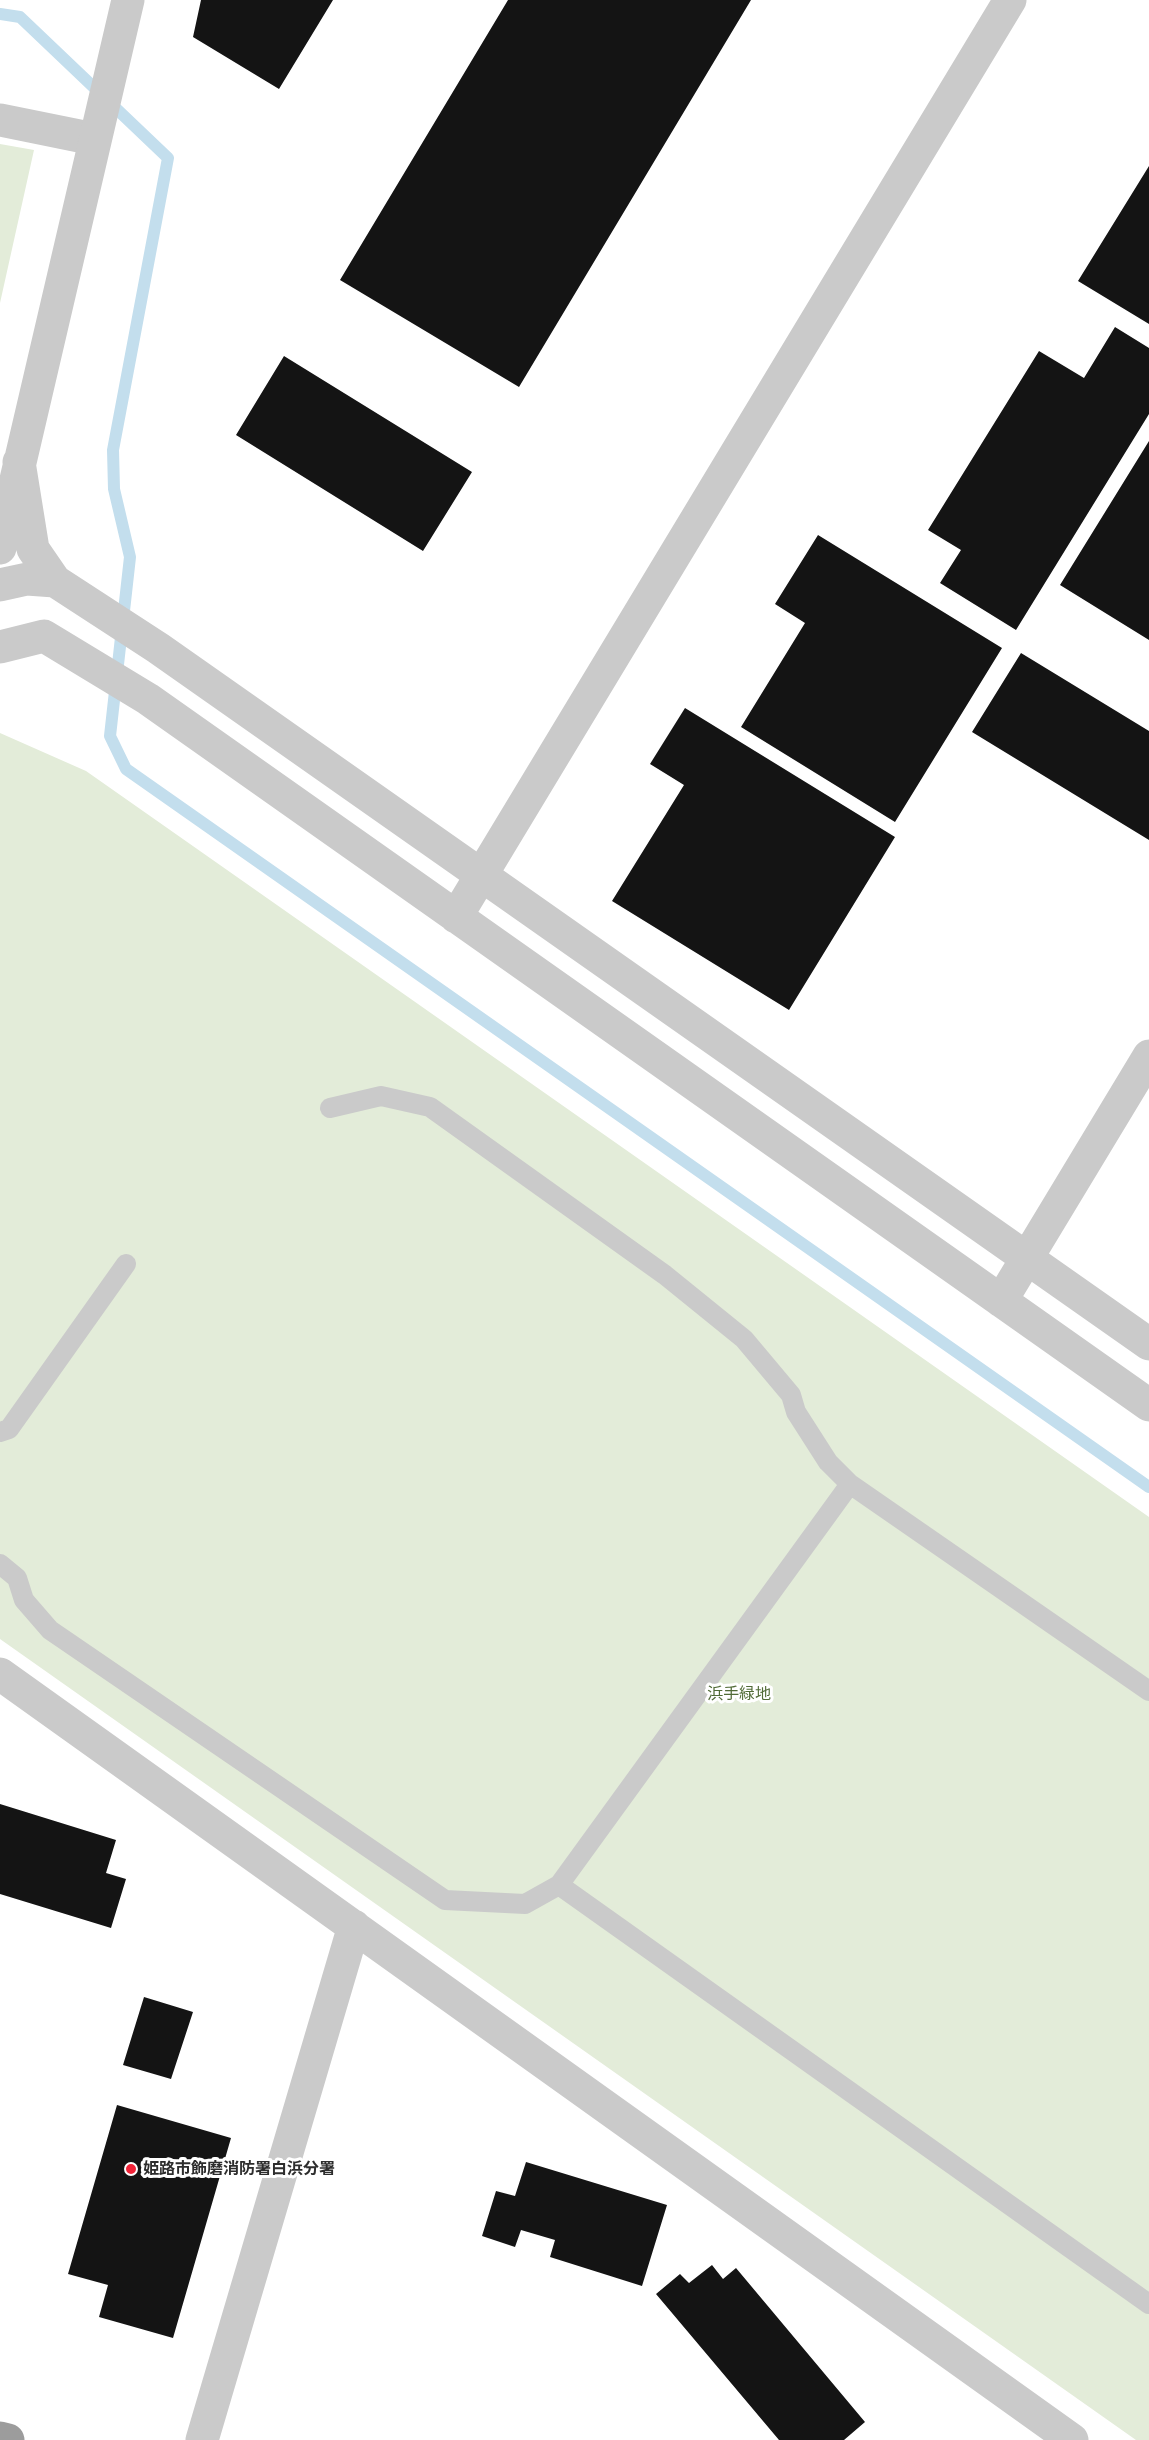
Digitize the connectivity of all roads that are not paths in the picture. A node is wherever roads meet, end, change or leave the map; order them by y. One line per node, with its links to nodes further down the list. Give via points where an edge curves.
1 (128, 0): 4 (street)
2 (1010, 0): 10 (street)
3 (0, 120): 4 (street)
4 (94, 139): 5 (street)
5 (19, 462): 6 (street); 7 (street, via 33,549)
6 (0, 548)
7 (56, 581): 8 (street, via 27,579); 10 (street)
8 (0, 585)
9 (0, 647): 11 (street, via 44,636 148,699)
10 (482, 874): 11 (street); 14 (street)
11 (456, 917): 16 (street)
12 (1149, 1056): 14 (street)
13 (330, 1108): 20 (lane, via 381,1095 430,1107 666,1275 744,1339 791,1395 796,1412 828,1462)
14 (1028, 1257): 16 (street); 17 (street)
15 (126, 1264): 19 (lane, via 9,1429)
16 (1001, 1301): 18 (street)
17 (1149, 1344)
18 (1149, 1406)
19 (0, 1432)
20 (850, 1484): 23 (lane); 24 (lane)
21 (0, 1564): 24 (lane, via 17,1578 24,1600 50,1630 445,1900 525,1904)
22 (0, 1674): 25 (street)
23 (1149, 1691)
24 (559, 1885): 26 (lane)
25 (354, 1926): 29 (street); 30 (street)
26 (1149, 2304)
27 (0, 2438): 28 (highway)
28 (8, 2440)
29 (202, 2440)
30 (1072, 2440)

